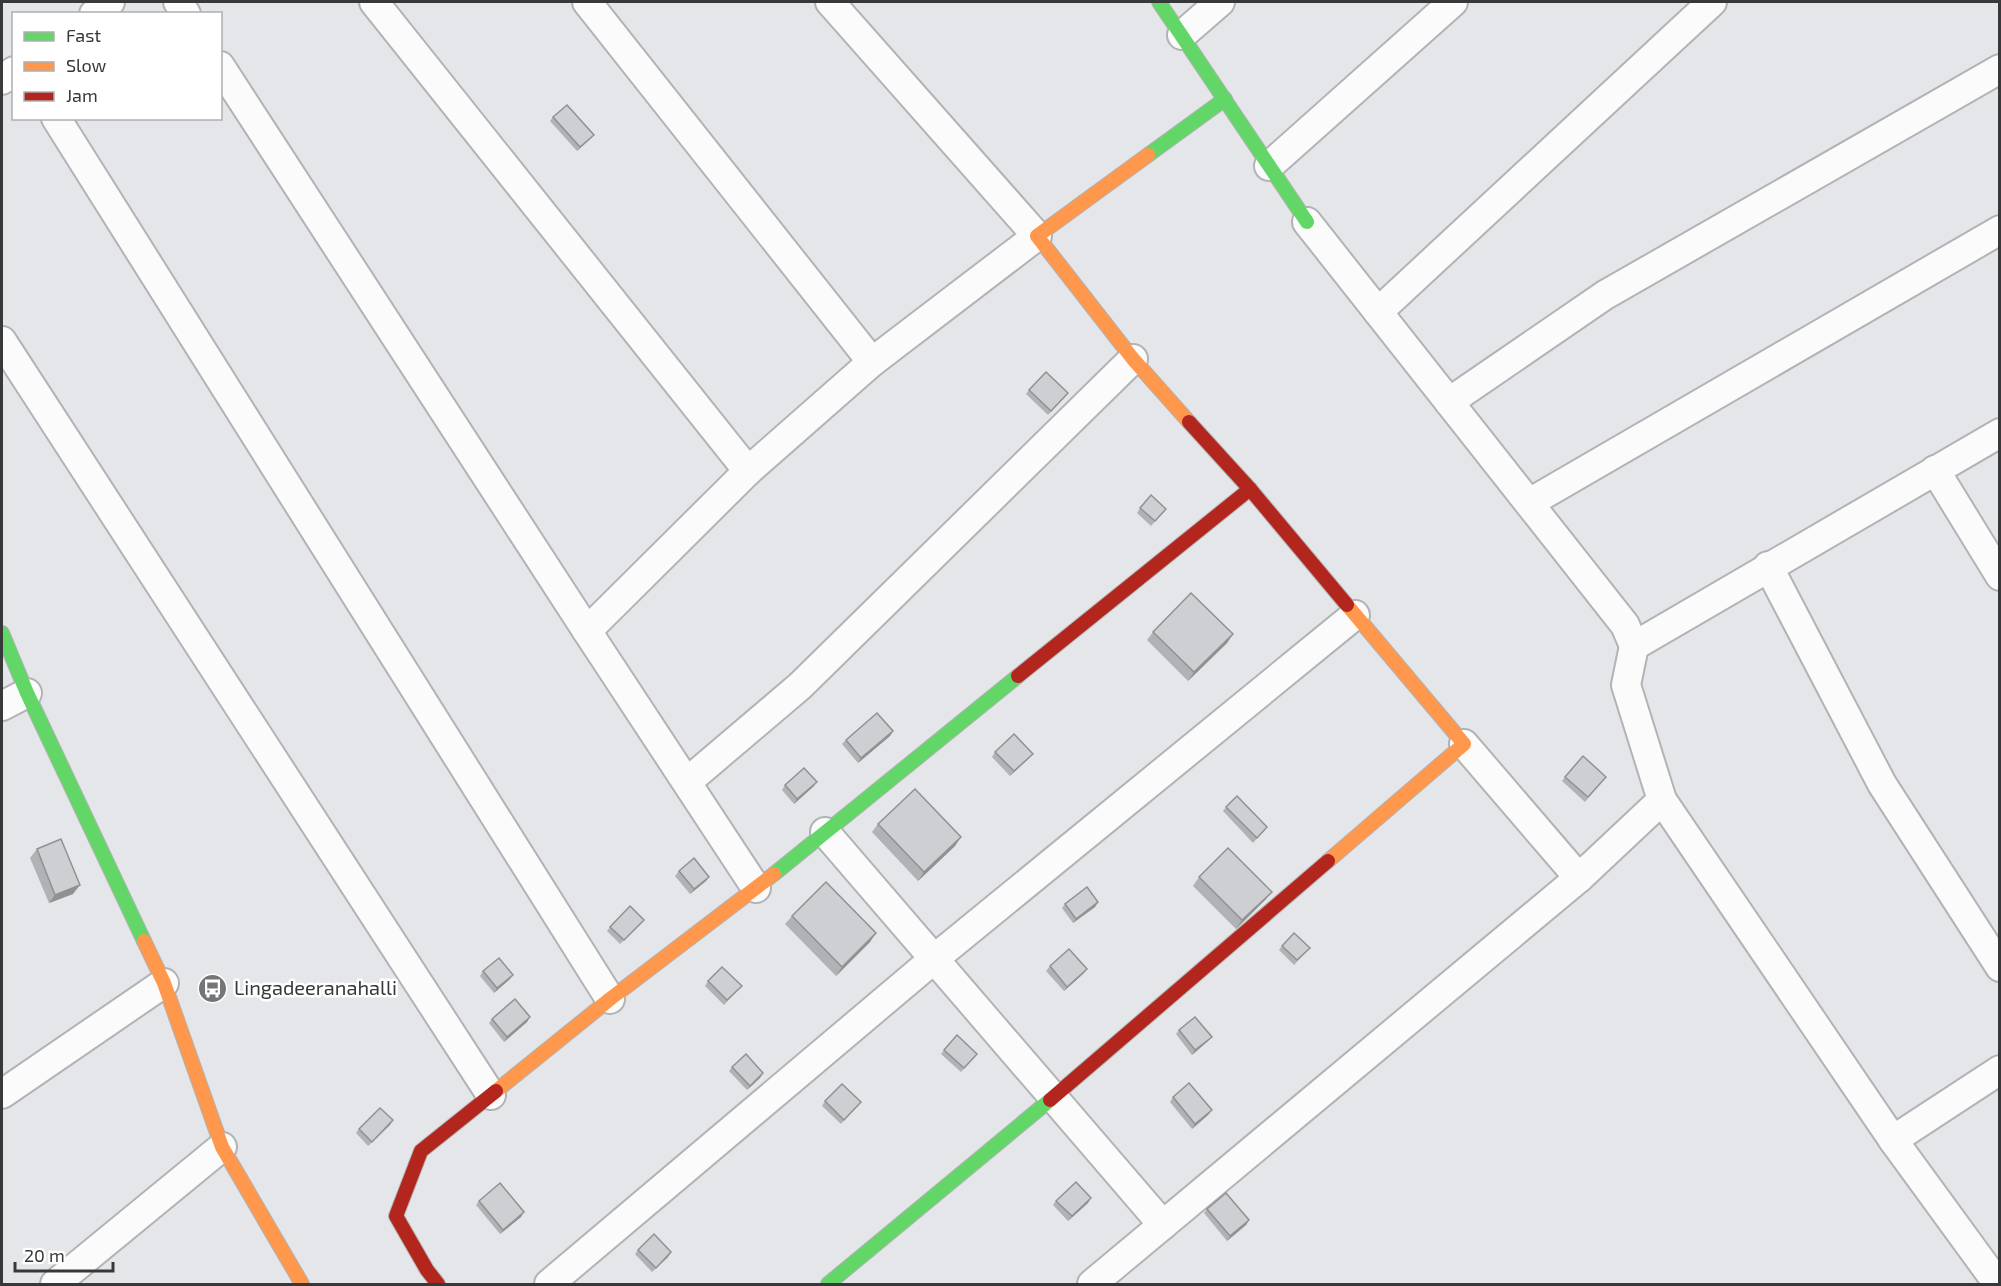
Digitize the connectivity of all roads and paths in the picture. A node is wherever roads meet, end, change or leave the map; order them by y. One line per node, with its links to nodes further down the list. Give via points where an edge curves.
1 (110, 2): 9 (street)
2 (374, 2): 26 (street)
3 (587, 2): 22 (street)
4 (830, 2): 18 (street)
5 (1159, 2): 10 (street)
6 (1220, 2): 10 (street)
7 (1453, 2): 15 (street)
8 (1712, 2): 19 (street)
9 (97, 12)
10 (1182, 35): 13 (street)
11 (222, 69): 32 (street)
12 (2000, 69): 23 (street, via 1605,295)
13 (1225, 99): 15 (street); 18 (street)
14 (57, 120): 46 (street)
15 (1269, 165): 16 (street)
16 (1307, 222): 19 (street)
17 (2000, 230): 28 (street)
18 (1036, 236): 21 (street); 22 (street)
19 (1378, 312): 23 (street)
20 (2, 341): 49 (street)
21 (1133, 359): 27 (street); 38 (street, via 800,686)
22 (872, 362): 26 (street)
23 (1449, 402): 28 (street)
24 (2000, 433): 25 (street)
25 (1935, 470): 29 (street); 30 (street)
26 (748, 471): 32 (street)
27 (1250, 489): 31 (street); 40 (street)
28 (1529, 503): 34 (street, via 1625,626)
29 (1768, 566): 34 (street); 44 (street, via 1882,784)
30 (2000, 576)
31 (1355, 615): 37 (street); 43 (street)
32 (586, 631): 38 (street)
33 (2, 633): 35 (street)
34 (1634, 646): 39 (street, via 1626,686)
35 (27, 693): 36 (street); 45 (street)
36 (2, 706)
37 (1464, 744): 41 (street); 50 (street)
38 (687, 782): 42 (street)
39 (1662, 800): 41 (street); 51 (street)
40 (825, 832): 42 (street); 43 (street)
41 (1579, 878): 53 (street)
42 (756, 888): 46 (street)
43 (934, 959): 50 (street); 57 (street)
44 (2000, 967)
45 (164, 982): 48 (street); 52 (street)
46 (610, 999): 49 (street)
47 (2000, 1070): 51 (street)
48 (2, 1093)
49 (491, 1095): 56 (street, via 421,1152 396,1216)
50 (1053, 1097): 53 (street); 58 (street)
51 (1893, 1140): 60 (street)
52 (222, 1147): 54 (street); 55 (street)
53 (1163, 1225): 59 (street)
54 (55, 1284)
55 (302, 1284)
56 (438, 1284)
57 (549, 1284)
58 (828, 1284)
59 (1092, 1284)
60 (1998, 1284)

